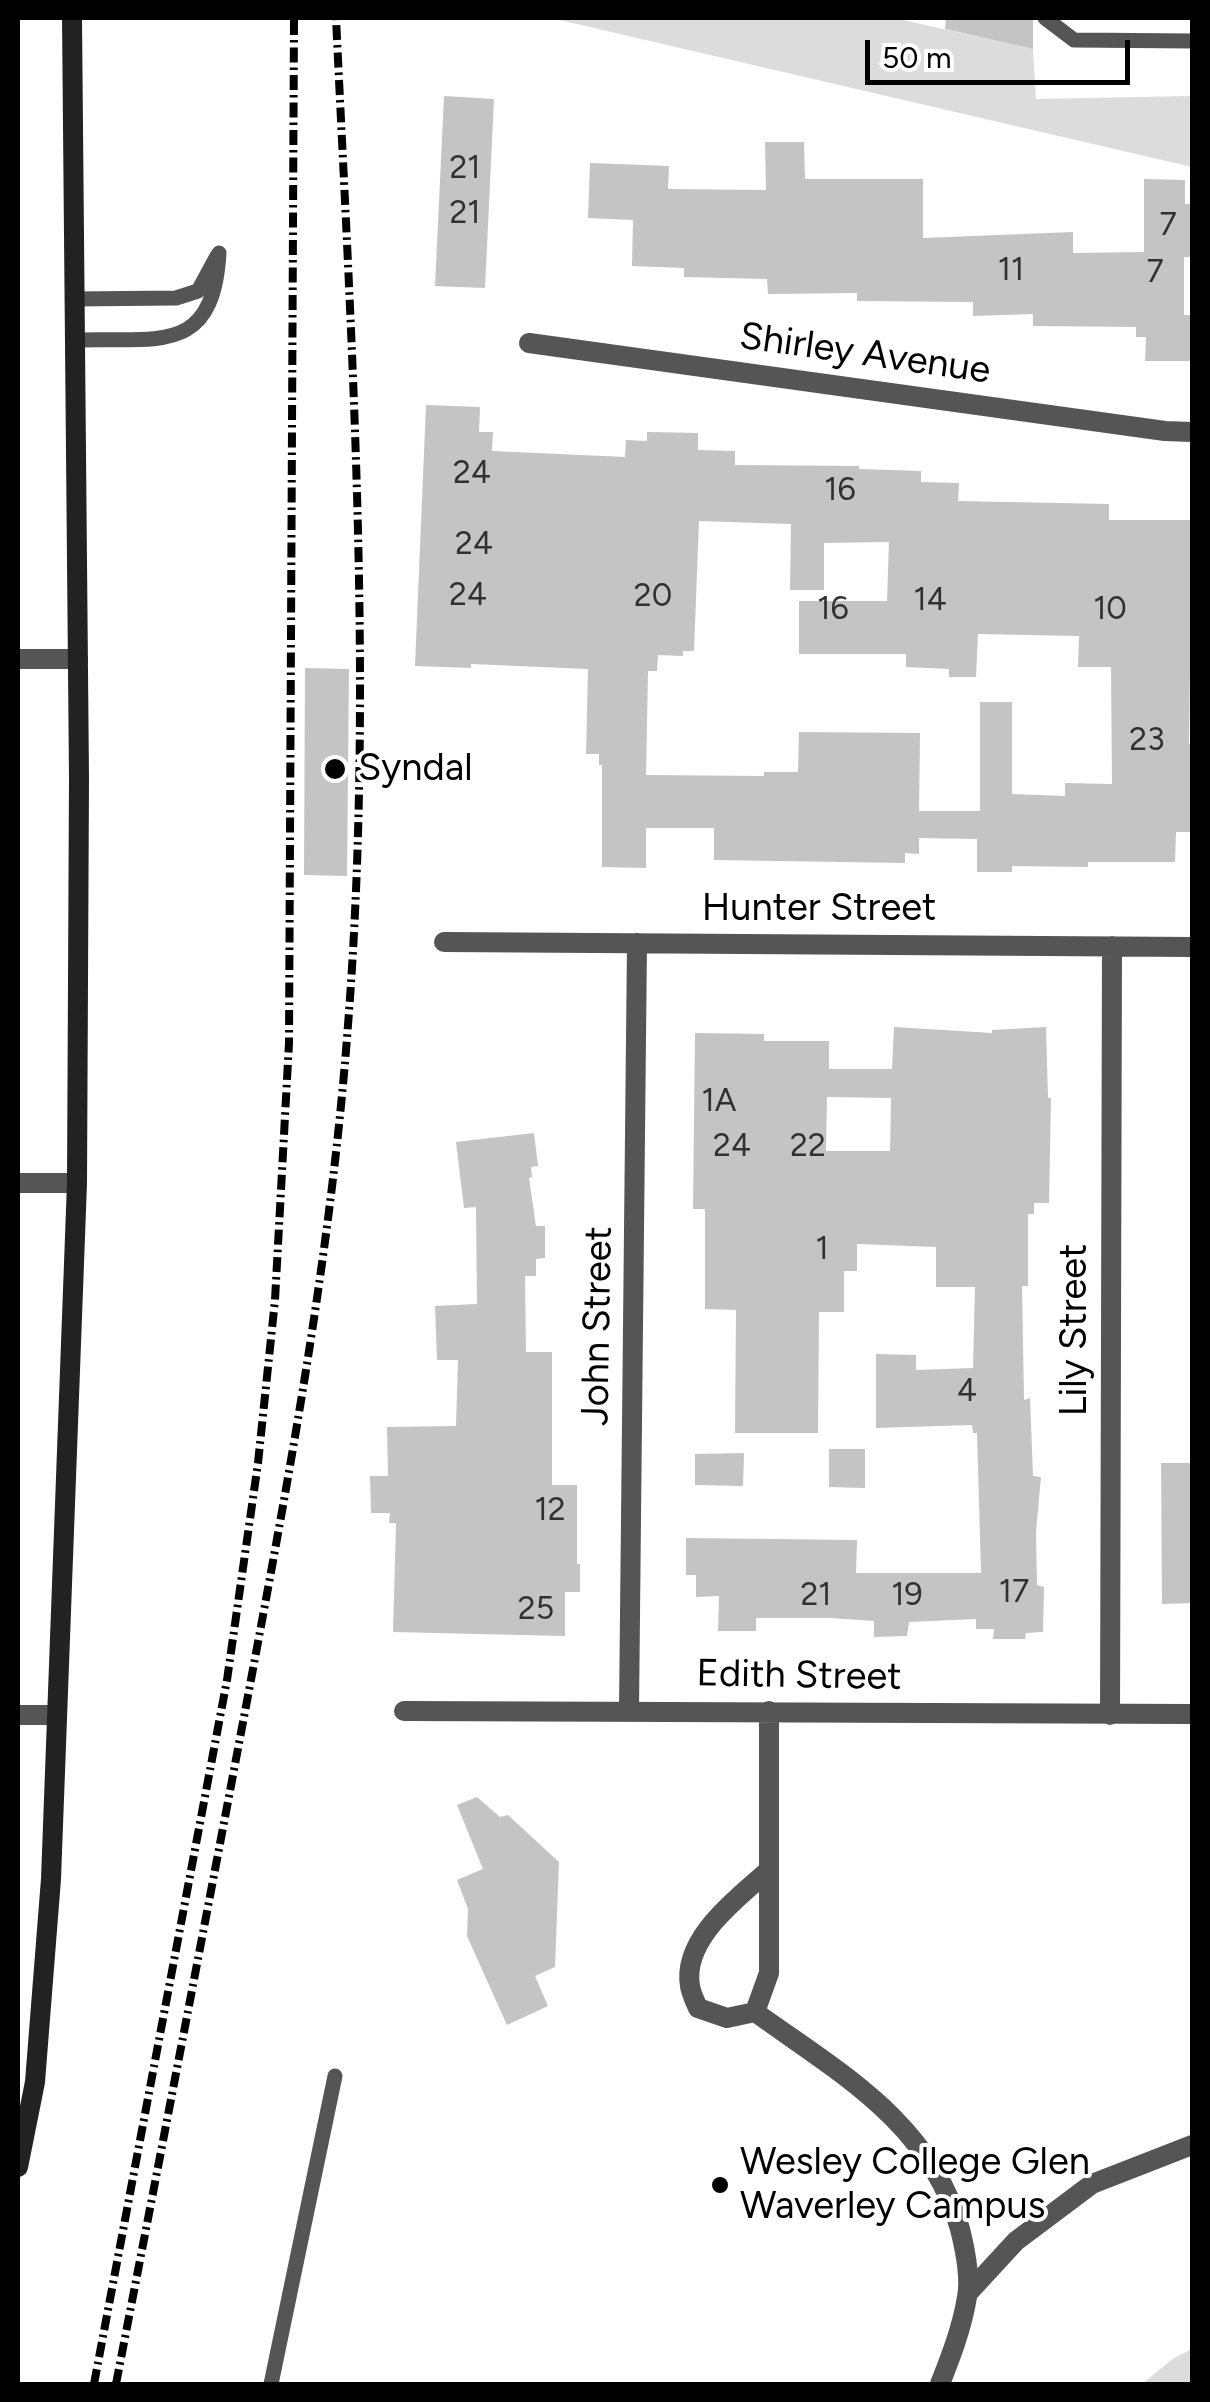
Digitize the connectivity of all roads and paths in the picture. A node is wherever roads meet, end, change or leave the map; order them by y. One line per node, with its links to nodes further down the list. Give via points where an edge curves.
1 (72, 18): 4 (street)
2 (1044, 18): 3 (lane, via 1074,40)
3 (1192, 41)
4 (74, 299): 5 (street); 5 (lane, via 176,298 198,291 219,253 217,289 203,318 174,337)
5 (75, 340): 9 (street)
6 (528, 343): 7 (street, Shirley Avenue)
7 (1192, 432)
8 (18, 659): 9 (street)
9 (78, 659): 15 (street)
10 (444, 942): 11 (street, Hunter Street)
11 (637, 943): 12 (street, Hunter Street); 16 (street, John Street)
12 (1112, 946): 13 (street, Hunter Street); 19 (street, Lily Street)
13 (1192, 946)
14 (18, 1182): 15 (street)
15 (76, 1183): 22 (street)
16 (629, 1710): 17 (street, Edith Street); 18 (street, Edith Street)
17 (404, 1711)
18 (769, 1711): 19 (street, Edith Street); 23 (street)
19 (1110, 1714): 20 (street, Edith Street)
20 (1192, 1714)
21 (18, 1715): 22 (street)
22 (57, 1716): 27 (street, via 35,2082)
23 (769, 1870): 24 (street, via 770,1973); 24 (street, via 716,1918 696,1947 689,1984 698,2008 727,2018)
24 (755, 2012): 28 (street, via 849,2076 913,2139 954,2207)
25 (335, 2076): 29 (lane)
26 (1192, 2145): 28 (street, via 1092,2184 1016,2241)
27 (18, 2167)
28 (968, 2293): 30 (street)
29 (270, 2384)
30 (940, 2384)

